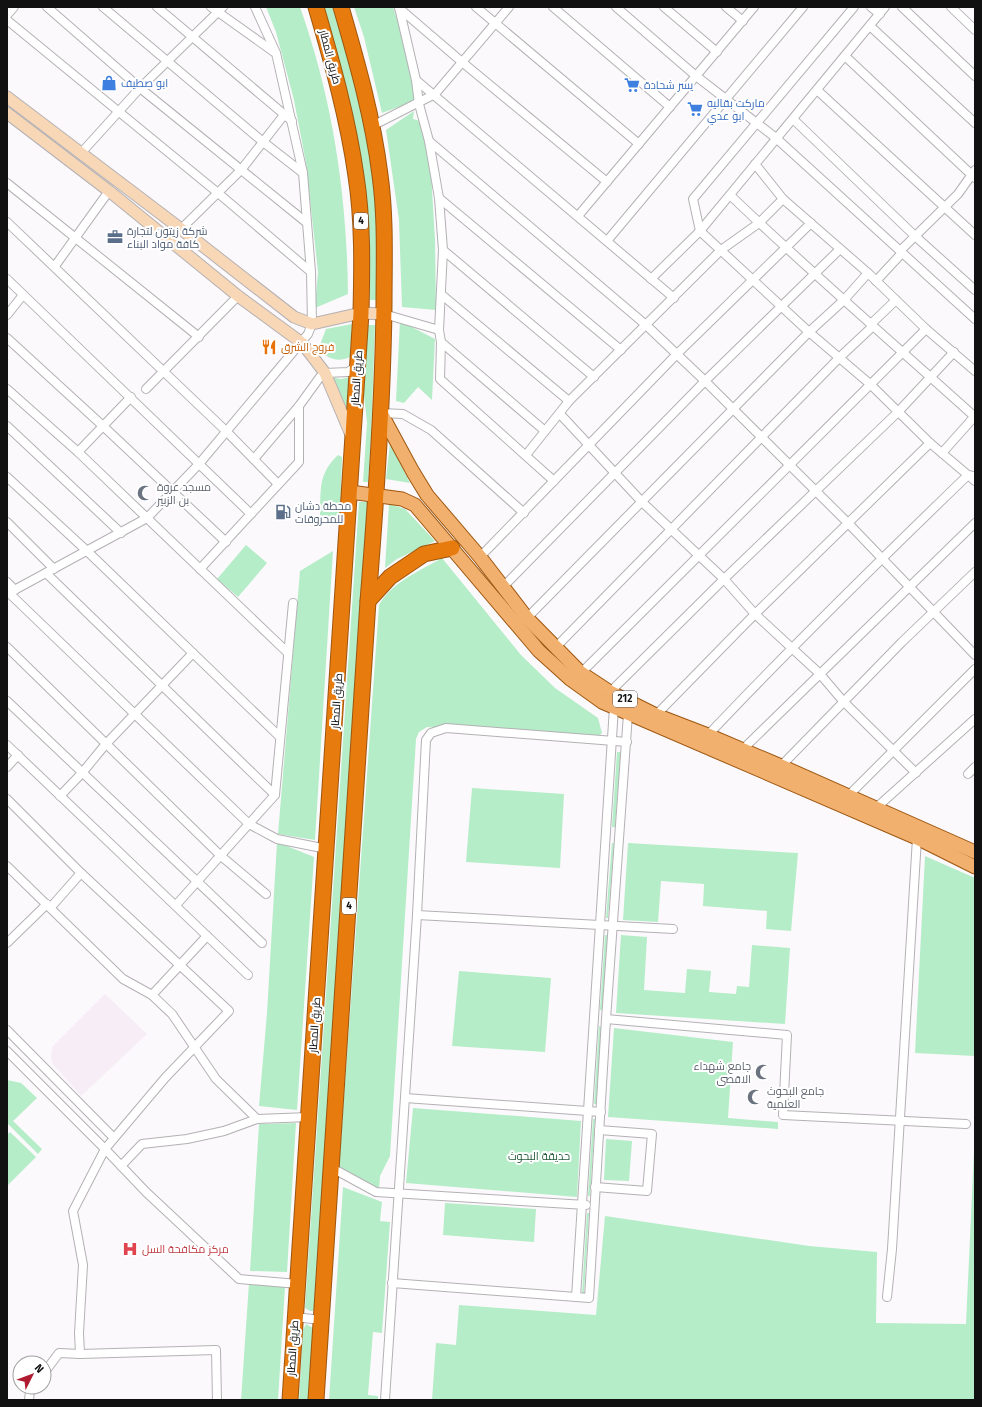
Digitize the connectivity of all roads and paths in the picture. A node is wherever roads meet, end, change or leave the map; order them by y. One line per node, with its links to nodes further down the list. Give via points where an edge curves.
1 (14, 7): 25 (street)
2 (47, 7): 40 (street)
3 (103, 7): 35 (street)
4 (158, 7): 31 (street)
5 (211, 7): 23 (street)
6 (256, 7): 33 (street)
7 (316, 7): 104 (highway, طريق المطار / 4, via 348,130 356,176 361,222)
8 (341, 7): 54 (highway, 4)
9 (399, 7): 36 (street); 39 (street)
10 (476, 7): 28 (street)
11 (509, 7): 28 (street)
12 (553, 7): 46 (street)
13 (616, 7): 37 (street)
14 (664, 7): 32 (street)
15 (726, 7): 27 (street)
16 (754, 7): 27 (street)
17 (803, 7): 44 (street)
18 (854, 7): 52 (street)
19 (871, 7): 24 (street)
20 (886, 7): 24 (street)
21 (902, 7): 38 (street)
22 (951, 7): 30 (street)
23 (221, 10): 31 (street); 33 (street)
24 (880, 14): 29 (street)
25 (7, 15)
26 (7, 20): 47 (street)
27 (743, 21): 32 (street)
28 (495, 24): 36 (street); 58 (street)
29 (870, 26): 34 (street); 53 (street)
30 (975, 30)
31 (192, 36): 35 (street); 49 (street)
32 (716, 52): 37 (street)
33 (276, 53): 51 (street)
34 (845, 56): 41 (street); 63 (street)
35 (168, 61): 40 (street); 56 (street)
36 (462, 62): 42 (street); 64 (street)
37 (696, 76): 44 (street); 46 (street)
38 (975, 76)
39 (416, 80): 42 (street); 45 (street)
40 (140, 88): 47 (street); 61 (street)
41 (817, 90): 50 (street); 71 (street)
42 (435, 94): 45 (street); 72 (street)
43 (7, 97): 59 (main road)
44 (726, 99): 52 (street); 82 (street)
45 (419, 104): 54 (street); 57 (street)
46 (670, 107): 58 (street)
47 (120, 111): 59 (street); 67 (street)
48 (7, 113): 66 (main road)
49 (284, 114): 51 (street); 56 (street)
50 (793, 119): 55 (street); 80 (street)
51 (292, 121): 62 (street)
52 (756, 123): 55 (street); 78 (street, via 693,199)
53 (975, 123)
54 (372, 126): 105 (highway, 4, via 384,221)
55 (776, 138): 60 (street); 87 (street)
56 (262, 141): 61 (street); 62 (street)
57 (429, 141): 69 (street); 109 (street)
58 (639, 144): 64 (street)
59 (82, 152): 77 (main road)
60 (755, 164): 68 (street); 70 (street)
61 (241, 170): 67 (street); 74 (street)
62 (303, 173): 74 (street)
63 (974, 174): 71 (street)
64 (607, 182): 72 (street)
65 (7, 183): 81 (street)
66 (109, 192): 81 (street); 99 (main road)
67 (218, 192): 77 (street); 89 (street)
68 (730, 195): 75 (street); 78 (street)
69 (439, 198): 84 (street); 118 (street)
70 (783, 199): 75 (street); 76 (street)
71 (944, 207): 79 (street); 80 (street)
72 (578, 216): 82 (street)
73 (7, 222): 88 (street)
74 (307, 223): 89 (street)
75 (760, 223): 83 (street); 85 (street)
76 (811, 223): 83 (street); 86 (street)
77 (181, 229): 108 (main road, via 294,317)
78 (700, 231): 85 (street); 93 (street)
79 (975, 235)
80 (915, 236): 87 (street, via 902,249); 96 (street)
81 (76, 238): 88 (street); 114 (street)
82 (607, 241): 93 (street)
83 (785, 248): 90 (street); 94 (street)
84 (443, 250): 98 (street); 127 (street)
85 (721, 250): 94 (street); 100 (street)
86 (840, 250): 90 (street); 91 (street)
87 (902, 253): 95 (street); 107 (street)
88 (55, 266): 125 (street)
89 (311, 272): 108 (street)
90 (815, 273): 101 (street); 103 (street)
91 (868, 273): 95 (street); 101 (street)
92 (7, 279): 97 (street)
93 (651, 279): 100 (street)
94 (754, 280): 103 (street); 121 (street)
95 (876, 281): 102 (street)
96 (975, 290)
97 (24, 295): 106 (street); 133 (street)
98 (442, 295): 112 (street); 134 (street)
99 (238, 296): 114 (street); 117 (main road)
100 (674, 298): 109 (street)
101 (844, 300): 110 (street); 113 (street)
102 (896, 300): 110 (street, via 872,323); 111 (street)
103 (783, 306): 113 (street); 129 (street)
104 (361, 313): 105 (main road); 108 (main road); 123 (highway, طريق المطار / 4)
105 (384, 314): 112 (street); 138 (highway)
106 (7, 315)
107 (975, 319)
108 (312, 324): 117 (street)
109 (646, 325): 118 (street); 121 (street)
110 (872, 327): 119 (street); 122 (street)
111 (926, 329): 119 (street); 120 (street)
112 (439, 330): 116 (street)
113 (809, 332): 122 (street); 136 (street)
114 (199, 337): 125 (street)
115 (7, 338): 142 (street)
116 (441, 342): 143 (street); 151 (street, via 440,379)
117 (302, 343): 126 (main road); 144 (street)
118 (621, 350): 127 (street)
119 (901, 352): 128 (street); 130 (street)
120 (954, 352): 124 (street); 128 (street)
121 (677, 354): 129 (street); 148 (street)
122 (840, 357): 130 (street); 145 (street)
123 (358, 365): 126 (street, via 348,372); 146 (highway, طريق المطار / 4)
124 (975, 371)
125 (163, 372): 132 (street); 144 (street)
126 (325, 373): 135 (street); 146 (main road)
127 (594, 377): 134 (street)
128 (930, 377): 137 (street); 140 (street)
129 (705, 381): 136 (street); 155 (street)
130 (870, 384): 137 (street); 154 (street)
131 (7, 388): 149 (street)
132 (146, 389)
133 (131, 397): 142 (street); 153 (street)
134 (569, 401): 139 (street)
135 (299, 406): 152 (street); 160 (street, via 299,462)
136 (732, 409): 145 (street); 166 (street)
137 (898, 412): 147 (street); 163 (street)
138 (381, 413): 164 (highway, 4); 165 (main road, 212); 168 (street, via 403,414 431,430)
139 (560, 414): 143 (street); 148 (street)
140 (975, 417): 150 (street)
141 (7, 426): 175 (street)
142 (103, 426): 149 (street); 161 (street)
143 (545, 431): 151 (street)
144 (227, 432): 152 (street); 153 (street)
145 (761, 438): 154 (street); 174 (street)
146 (353, 439): 162 (highway, طريق المطار)
147 (930, 443): 150 (street); 172 (street)
148 (589, 446): 155 (street); 158 (street)
149 (78, 452): 170 (street)
150 (942, 453): 156 (street)
151 (526, 455): 158 (street)
152 (254, 459): 160 (street)
153 (199, 464): 161 (street); 169 (street)
154 (788, 465): 163 (street); 180 (street)
155 (615, 473): 166 (street); 188 (street)
156 (972, 476): 159 (street); 181 (street)
157 (7, 477): 178 (street)
158 (554, 481): 168 (street)
159 (975, 481)
160 (278, 484): 169 (street)
161 (172, 490): 170 (street); 176 (street)
162 (350, 492): 164 (main road, 212); 236 (highway, طريق المطار)
163 (815, 492): 172 (street); 186 (street)
164 (377, 495): 167 (main road, 212, via 402,499); 191 (highway, 4)
165 (427, 495): 167 (main road); 179 (main road, 212)
166 (642, 502): 174 (street); 195 (street)
167 (414, 506): 177 (main road, 212)
168 (524, 512): 179 (street)
169 (251, 514): 176 (street)
170 (147, 518): 175 (street); 183 (street)
171 (7, 522): 182 (street)
172 (848, 523): 181 (street); 194 (street)
173 (975, 523): 189 (street)
174 (671, 528): 180 (street); 197 (street)
175 (121, 533): 178 (street)
176 (226, 542): 183 (street)
177 (452, 548): 191 (highway, via 424,554 390,577); 209 (main road, 212, via 539,651 570,679)
178 (87, 551): 182 (street); 200 (street)
179 (480, 557): 188 (main road, 212)
180 (699, 557): 186 (street); 203 (street)
181 (882, 558): 189 (street); 198 (street)
182 (54, 569): 185 (street)
183 (200, 569): 199 (street)
184 (975, 572): 193 (street)
185 (46, 573): 190 (street); 205 (street)
186 (724, 579): 194 (street); 206 (street)
187 (7, 582): 190 (street)
188 (503, 587): 195 (main road, 212)
189 (909, 588): 193 (street); 204 (street)
190 (10, 593): 211 (street)
191 (368, 601): 271 (highway, 4)
192 (293, 604): 199 (street)
193 (934, 612): 201 (street); 208 (street)
194 (754, 614): 198 (street); 212 (street)
195 (527, 618): 197 (main road, 212)
196 (7, 647): 219 (street)
197 (556, 647): 203 (main road, 212)
198 (792, 648): 204 (street); 214 (street)
199 (288, 652): 215 (street)
200 (193, 653): 205 (street); 215 (street)
201 (975, 655)
202 (975, 669): 221 (street)
203 (581, 673): 206 (main road, 212)
204 (820, 674): 208 (street); 220 (street)
205 (162, 686): 211 (street); 229 (street)
206 (610, 692): 212 (main road, 212)
207 (7, 701): 227 (street)
208 (843, 701): 221 (street); 224 (street)
209 (614, 707): 210 (main road, 212); 216 (street)
210 (628, 714): 217 (street); 235 (main road, 212)
211 (134, 715): 219 (street); 234 (street)
212 (656, 715): 214 (main road, 212)
213 (975, 719): 226 (street)
214 (708, 735): 220 (main road, 212)
215 (280, 737): 229 (street)
216 (612, 741): 217 (street); 246 (street, via 446,728 432,733 426,740); 247 (street)
217 (627, 742): 248 (street)
218 (7, 745): 222 (street)
219 (105, 745): 227 (street); 238 (street)
220 (742, 750): 224 (main road, 212)
221 (894, 751): 226 (street); 231 (street)
222 (18, 755): 223 (street); 230 (street)
223 (7, 766)
224 (781, 766): 231 (main road, 212)
225 (975, 766): 228 (street)
226 (916, 773): 233 (street)
227 (82, 774): 230 (street); 242 (street)
228 (968, 774)
229 (274, 795): 234 (street)
230 (60, 796): 245 (street)
231 (849, 796): 233 (main road, 212)
232 (7, 800): 241 (street)
233 (876, 808): 237 (main road, 212)
234 (249, 824): 236 (street, via 277,839); 238 (street)
235 (917, 838): 240 (main road, 212); 265 (street)
236 (327, 849): 263 (highway, طريق المطار)
237 (975, 852)
238 (221, 856): 242 (street); 243 (street)
239 (7, 866): 244 (street)
240 (975, 867)
241 (81, 873): 244 (street); 253 (street)
242 (197, 881): 245 (street); 252 (street)
243 (266, 894)
244 (49, 905): 251 (street); 255 (street, via 123,979)
245 (176, 905): 250 (street)
246 (417, 915): 247 (street); 260 (street)
247 (600, 924): 248 (street); 261 (street)
248 (613, 924): 249 (street); 256 (street)
249 (672, 929)
250 (207, 936): 253 (street); 254 (street)
251 (7, 943)
252 (262, 943)
253 (180, 965): 255 (street); 258 (street, via 229,1011)
254 (248, 975)
255 (152, 996): 258 (street, via 172,1014)
256 (606, 1019): 262 (street); 265 (street, via 787,1035 783,1115)
257 (7, 1030): 268 (street)
258 (195, 1048): 264 (street, via 216,1079); 268 (street, via 164,1078)
259 (7, 1051): 269 (street)
260 (405, 1098): 261 (street); 273 (street)
261 (588, 1111): 262 (street); 274 (street)
262 (601, 1112): 267 (street)
263 (308, 1117): 264 (street); 277 (highway, طريق المطار)
264 (257, 1119): 270 (street, via 224,1131 187,1139 142,1144)
265 (900, 1121): 266 (street); 279 (street)
266 (966, 1124)
267 (599, 1130): 272 (street); 272 (street, via 652,1134 647,1191)
268 (114, 1138): 269 (street)
269 (105, 1149): 270 (street); 282 (street, via 73,1211 83,1265)
270 (121, 1166): 277 (street, via 239,1279)
271 (332, 1168): 273 (street, via 376,1192); 281 (highway, 4)
272 (595, 1187): 275 (street)
273 (398, 1192): 274 (street); 276 (street)
274 (582, 1205): 275 (street); 278 (street)
275 (594, 1205): 278 (street, via 589,1298)
276 (392, 1283): 278 (street); 287 (street)
277 (298, 1284): 280 (highway, طريق المطار)
278 (576, 1297)
279 (887, 1297)
280 (295, 1317): 281 (street); 285 (highway, طريق المطار)
281 (322, 1320): 286 (highway, 4)
282 (80, 1354): 283 (street, via 59,1353); 284 (street, via 216,1350)
283 (52, 1362)
284 (216, 1400)
285 (290, 1400)
286 (316, 1400)
287 (385, 1400)

